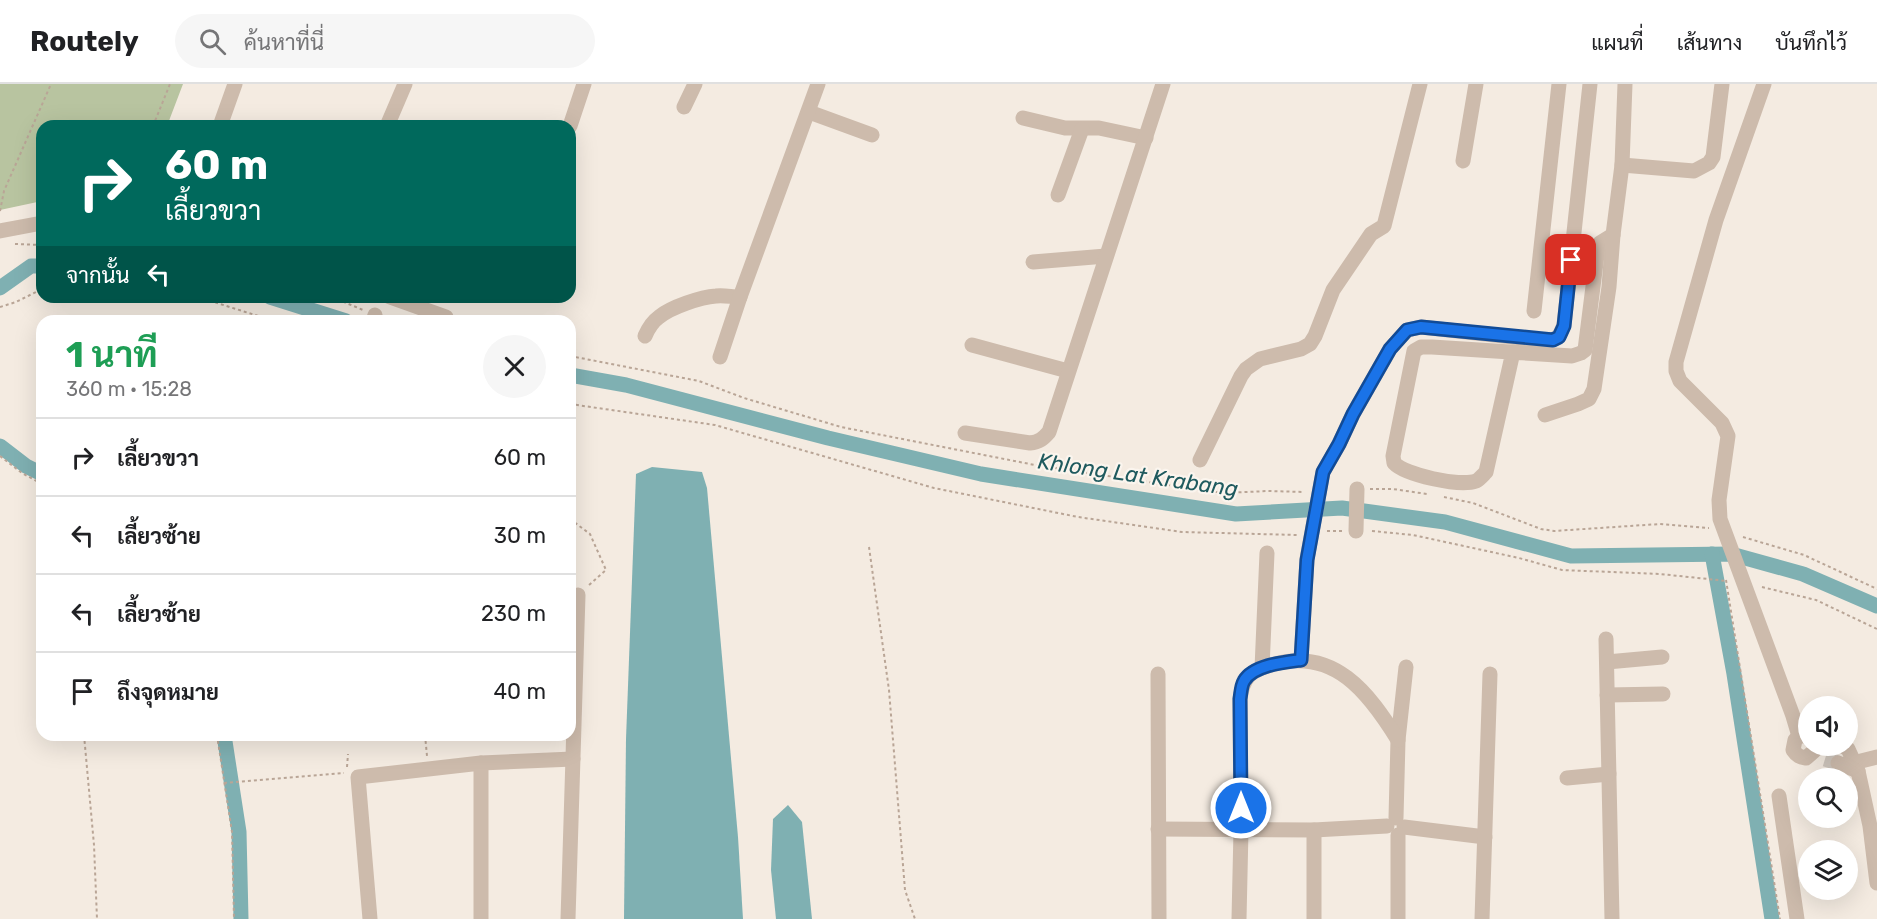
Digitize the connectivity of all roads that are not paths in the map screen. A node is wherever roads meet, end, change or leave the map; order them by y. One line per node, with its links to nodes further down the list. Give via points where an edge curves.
1 (234, 84): 17 (street)
2 (405, 84): 18 (street)
3 (584, 84): 19 (street)
4 (695, 84): 14 (street)
5 (818, 84): 15 (street)
6 (1163, 84): 22 (street)
7 (1420, 84): 42 (street, via 1384,226 1371,234 1334,290 1310,344 1260,359 1241,376)
8 (1476, 84): 23 (street)
9 (1559, 84): 33 (street)
10 (1590, 84): 49 (street, via 1564,326 1559,337 1541,340 1421,327 1407,330 1390,349 1323,472 1307,560)
11 (1625, 84): 24 (street)
12 (1722, 84): 24 (street, via 1709,163 1694,171)
13 (1764, 84): 58 (street, via 1716,220 1676,371 1680,381 1722,423 1728,436 1717,524 1752,591)
14 (684, 107)
15 (809, 112): 21 (street); 31 (street)
16 (1023, 118): 20 (street)
17 (222, 120)
18 (390, 120)
19 (572, 120)
20 (1082, 129): 22 (street, via 1099,128); 25 (street)
21 (872, 135)
22 (1146, 138): 29 (street)
23 (1462, 161)
24 (1622, 165): 28 (street)
25 (1058, 195)
26 (36, 224): 27 (street)
27 (0, 231)
28 (1613, 235): 37 (street, via 1598,247 1585,350 1572,356); 40 (street, via 1594,389 1584,402)
29 (1106, 256): 30 (street); 39 (street)
30 (1033, 262)
31 (740, 297): 35 (street, via 705,297 672,309 659,316); 38 (street)
32 (407, 303): 34 (street)
33 (1534, 311)
34 (440, 315)
35 (645, 336)
36 (972, 345): 39 (street)
37 (1514, 352): 37 (street, via 1432,347 1414,351 1393,456 1398,468 1450,482 1479,480 1486,472)
38 (720, 357)
39 (1068, 371): 41 (street, via 1049,432 1043,439 1029,443)
40 (1545, 415)
41 (965, 434)
42 (1200, 460)
43 (1357, 491): 44 (street)
44 (1356, 529)
45 (1267, 553): 53 (street)
46 (578, 595): 50 (street)
47 (1606, 639): 51 (street)
48 (1662, 657): 51 (street)
49 (1301, 660): 53 (street); 59 (street, via 1346,675 1369,698)
50 (576, 661)
51 (1607, 662): 57 (street)
52 (1406, 667): 59 (street)
53 (1262, 668): 73 (street, via 1243,682 1240,699)
54 (1158, 674): 72 (street)
55 (1490, 674): 75 (street)
56 (1663, 694): 57 (street)
57 (1607, 695): 68 (street)
58 (1798, 725)
59 (1398, 740): 71 (street)
60 (1798, 740): 62 (street, via 1792,745)
61 (574, 741): 65 (street)
62 (1798, 754)
63 (1800, 756): 66 (street)
64 (1877, 757): 66 (street)
65 (573, 759): 67 (street); 79 (street)
66 (1835, 760): 76 (street, via 1870,826)
67 (481, 763): 77 (street, via 358,777); 78 (street)
68 (1609, 774): 69 (street); 85 (street)
69 (1567, 778)
70 (1779, 796): 86 (street)
71 (1396, 826): 74 (street); 75 (street); 83 (street)
72 (1158, 829): 73 (street); 80 (street)
73 (1241, 830): 74 (street); 81 (street)
74 (1314, 830): 82 (street)
75 (1485, 837): 84 (street)
76 (1877, 883)
77 (370, 919)
78 (481, 919)
79 (568, 919)
80 (1159, 919)
81 (1239, 919)
82 (1314, 919)
83 (1398, 919)
84 (1482, 919)
85 (1612, 919)
86 (1797, 919)

